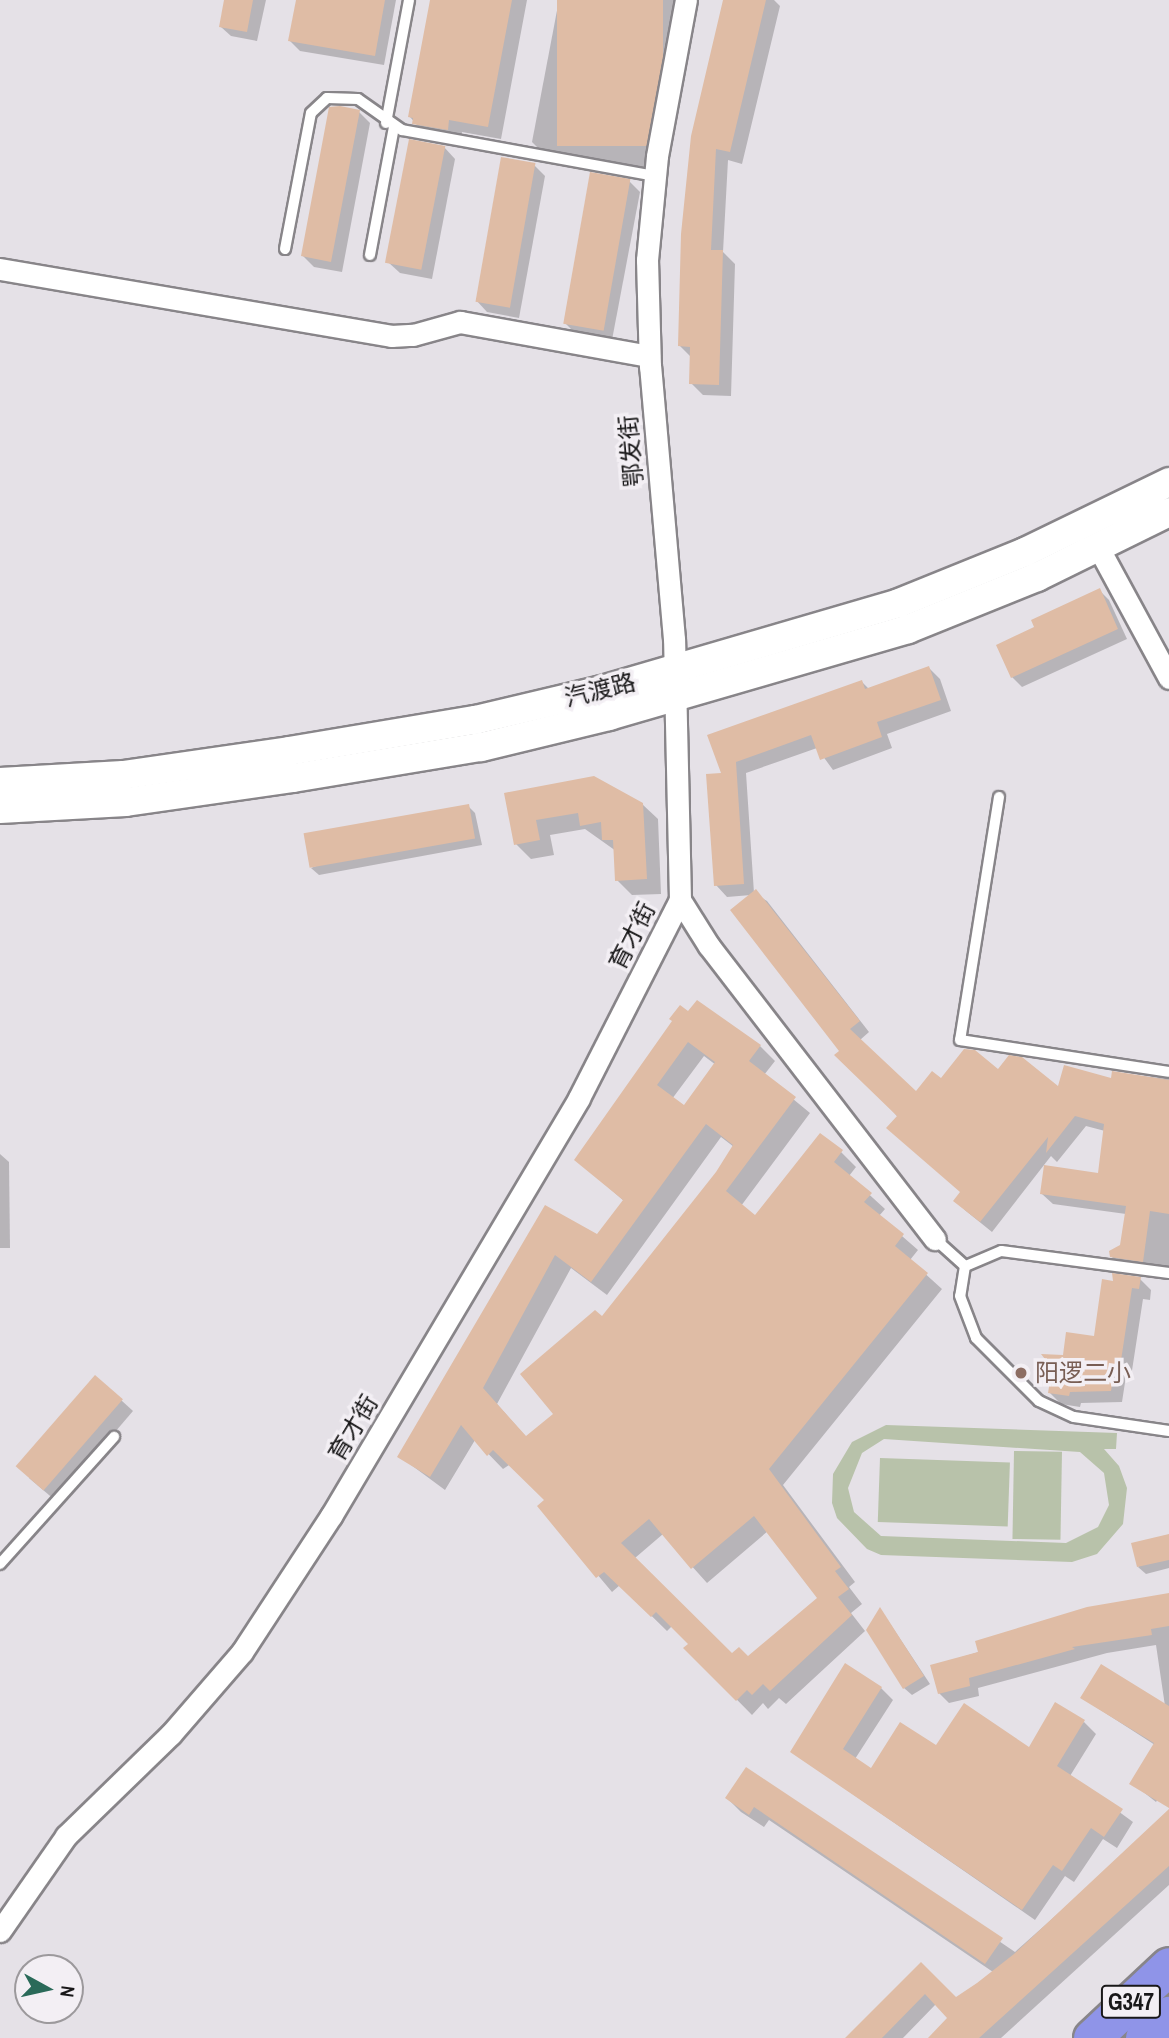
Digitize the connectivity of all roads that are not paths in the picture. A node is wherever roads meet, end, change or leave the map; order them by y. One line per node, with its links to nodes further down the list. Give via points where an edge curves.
1 (409, 0): 3 (lane)
2 (686, 0): 4 (street, 鄂发街)
3 (390, 125): 4 (lane); 5 (lane, via 366,103 346,96 327,98 314,107); 6 (lane)
4 (654, 176): 8 (street, 鄂发街, via 647,260)
5 (285, 249)
6 (370, 255)
7 (0, 269): 8 (street, via 391,336 460,322)
8 (649, 356): 12 (street, 鄂发街)
9 (1169, 482): 12 (street, 汽渡路, via 950,584 850,620)
10 (1169, 512): 11 (street, 汽渡路)
11 (1098, 547): 13 (street); 14 (street, 汽渡路, via 908,629)
12 (675, 670): 14 (street, 鄂发街); 15 (street, 汽渡路, via 475,720 123,775)
13 (1169, 678)
14 (676, 698): 17 (street, 汽渡路, via 481,747 126,802); 18 (street, 鄂发街)
15 (0, 782)
16 (999, 797): 19 (lane, via 960,1040)
17 (0, 809)
18 (680, 900): 20 (street, via 709,946); 26 (street, 育才街, via 579,1098 331,1516 264,1618 199,1704 66,1836)
19 (1169, 1072)
20 (935, 1239): 21 (lane)
21 (965, 1266): 22 (lane, via 986,1255 1016,1250); 23 (lane, via 960,1296 968,1325 1028,1392 1074,1417)
22 (1169, 1273)
23 (1169, 1431)
24 (114, 1437): 25 (lane)
25 (0, 1564)
26 (0, 1931)
27 (1169, 1966): 28 (highway, G347)
28 (1092, 2038)

